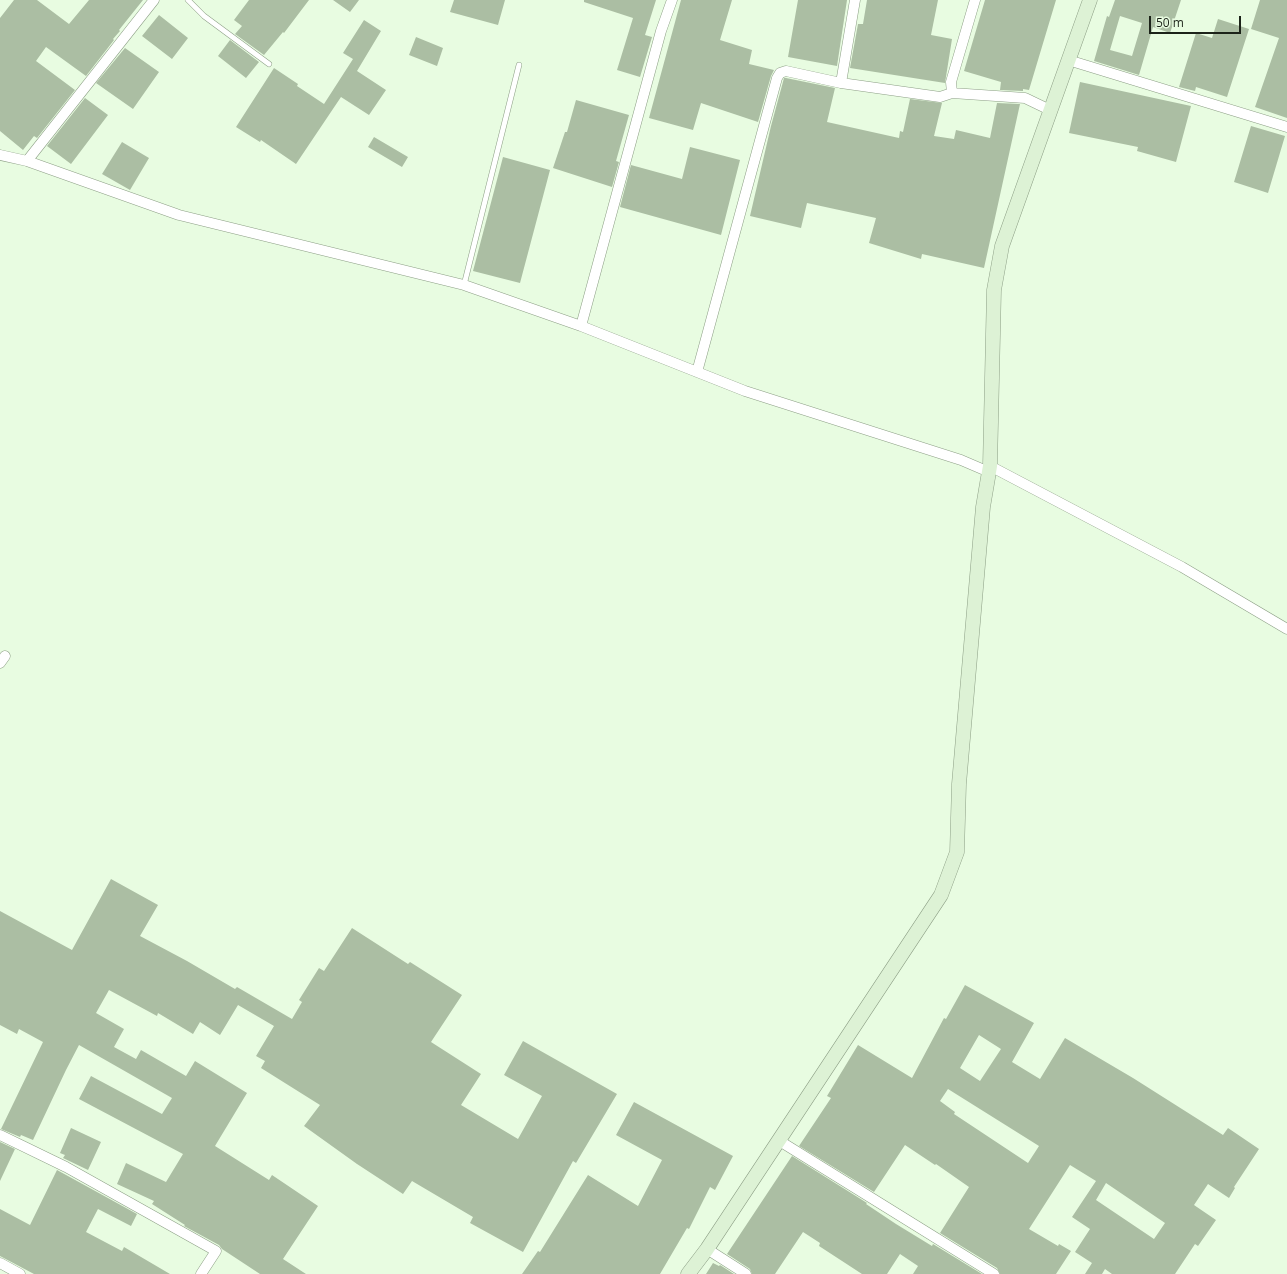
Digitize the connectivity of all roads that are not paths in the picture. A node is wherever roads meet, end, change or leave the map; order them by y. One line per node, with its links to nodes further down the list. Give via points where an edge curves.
1 (154, 0): 15 (street)
2 (188, 0): 8 (lane, via 204,16)
3 (672, 0): 17 (street, via 659,39)
4 (855, 0): 10 (street)
5 (975, 0): 11 (street, via 951,82)
6 (1090, 0): 7 (street)
7 (1068, 60): 12 (street); 13 (street)
8 (269, 64)
9 (519, 65): 16 (lane)
10 (842, 83): 11 (street, via 940,97); 18 (street, via 786,71 780,73 777,78)
11 (952, 93): 12 (street, via 1025,98)
12 (1050, 110): 19 (street, via 1002,246 994,290)
13 (1287, 127)
14 (0, 155): 15 (street)
15 (27, 161): 16 (street, via 179,215)
16 (464, 285): 17 (street)
17 (581, 326): 18 (street)
18 (697, 372): 19 (street, via 745,391)
19 (990, 469): 20 (street, via 1182,567); 22 (street, via 983,507 960,768 957,852 941,895)
20 (1287, 629)
21 (0, 1135): 26 (street, via 66,1167 216,1251)
22 (778, 1140): 23 (street); 29 (street)
23 (706, 1249): 27 (street); 28 (street)
24 (0, 1263): 25 (street)
25 (20, 1274)
26 (201, 1274)
27 (688, 1274)
28 (746, 1274)
29 (994, 1274)

